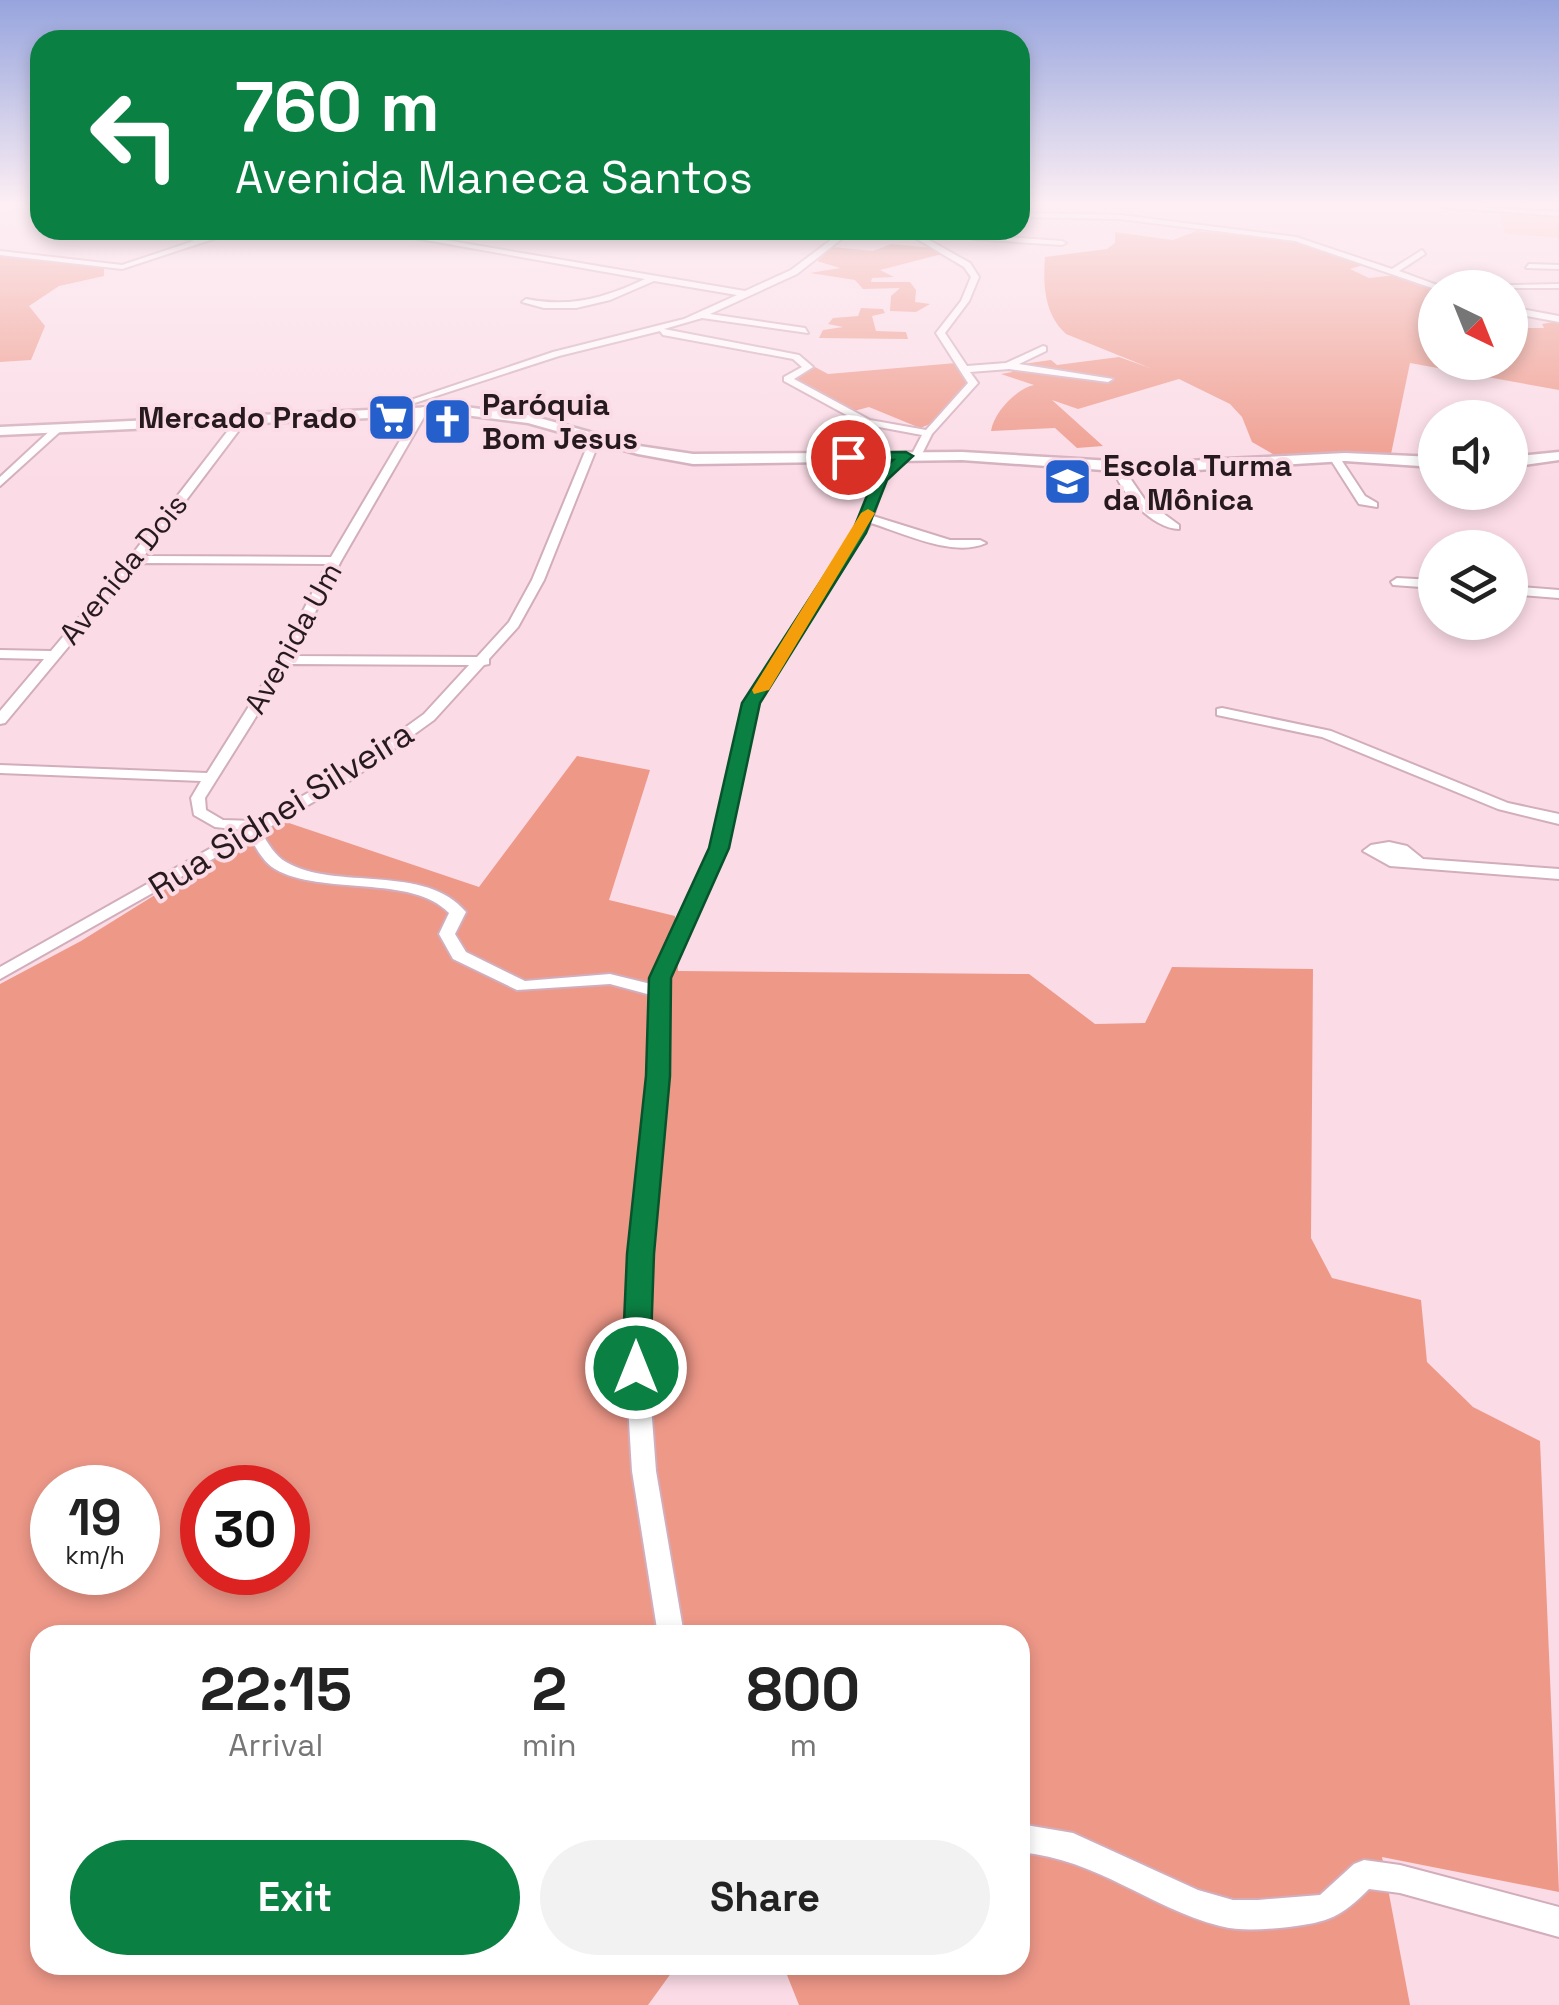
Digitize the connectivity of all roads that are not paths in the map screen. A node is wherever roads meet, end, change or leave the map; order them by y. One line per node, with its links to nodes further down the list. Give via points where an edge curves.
1 (607, 299): 4 (street, via 560,307)
2 (737, 299): 6 (street)
3 (966, 299): 12 (street, via 940,334)
4 (526, 302)
5 (1528, 313): 7 (street)
6 (702, 315): 8 (street); 9 (street)
7 (1559, 319)
8 (658, 331): 14 (street, via 556,354); 19 (street, via 796,356 808,367 787,379 867,422)
9 (806, 332)
10 (1043, 349): 11 (street)
11 (1008, 366): 12 (street); 13 (street)
12 (966, 369): 19 (street, via 971,388)
13 (1108, 379)
14 (390, 410): 15 (street); 16 (street)
15 (423, 410): 20 (street, via 506,415); 33 (street, Avenida Um)
16 (244, 418): 17 (street); 32 (street, Avenida Dois)
17 (59, 428): 18 (street); 27 (street)
18 (0, 432)
19 (928, 433): 21 (street)
20 (596, 437): 21 (street, via 693,460); 41 (street, Rua Sidnei Silveira, via 527,604)
21 (911, 456): 26 (street); 29 (street, via 880,478)
22 (1559, 456): 24 (street)
23 (1334, 457): 25 (street); 26 (street); 28 (street)
24 (1528, 460)
25 (1418, 461)
26 (1117, 467): 30 (street, via 1152,513)
27 (0, 483)
28 (1363, 500)
29 (866, 518): 31 (street, via 949,543); 51 (street, via 745,716 719,848 668,954)
30 (1175, 527)
31 (980, 543)
32 (134, 559): 33 (street); 39 (street, Avenida Dois)
33 (335, 561): 40 (street, Avenida Um)
34 (1397, 582): 35 (street)
35 (1418, 583)
36 (1528, 591): 37 (street)
37 (1559, 594)
38 (0, 654): 39 (street)
39 (54, 655): 43 (street, Avenida Dois)
40 (286, 660): 41 (street); 45 (street, Avenida Um)
41 (484, 660): 47 (street, Rua Sidnei Silveira, via 405,738)
42 (1222, 712): 46 (street, via 1326,734 1503,806)
43 (0, 720)
44 (0, 768): 45 (street)
45 (208, 777): 47 (street, via 199,812 220,824)
46 (1559, 820)
47 (254, 827): 50 (street, Rua Sidnei Silveira); 51 (street, via 282,867 449,899 458,912 447,934 454,948 501,978 536,988 610,979)
48 (1417, 862): 49 (street)
49 (1559, 874)
50 (0, 974)
51 (658, 992): 52 (street, via 658,1076 634,1340 644,1471)
52 (669, 1625)
53 (1030, 1838): 54 (street, via 1078,1850 1222,1912 1320,1908 1336,1902 1364,1874)
54 (1559, 1922)

